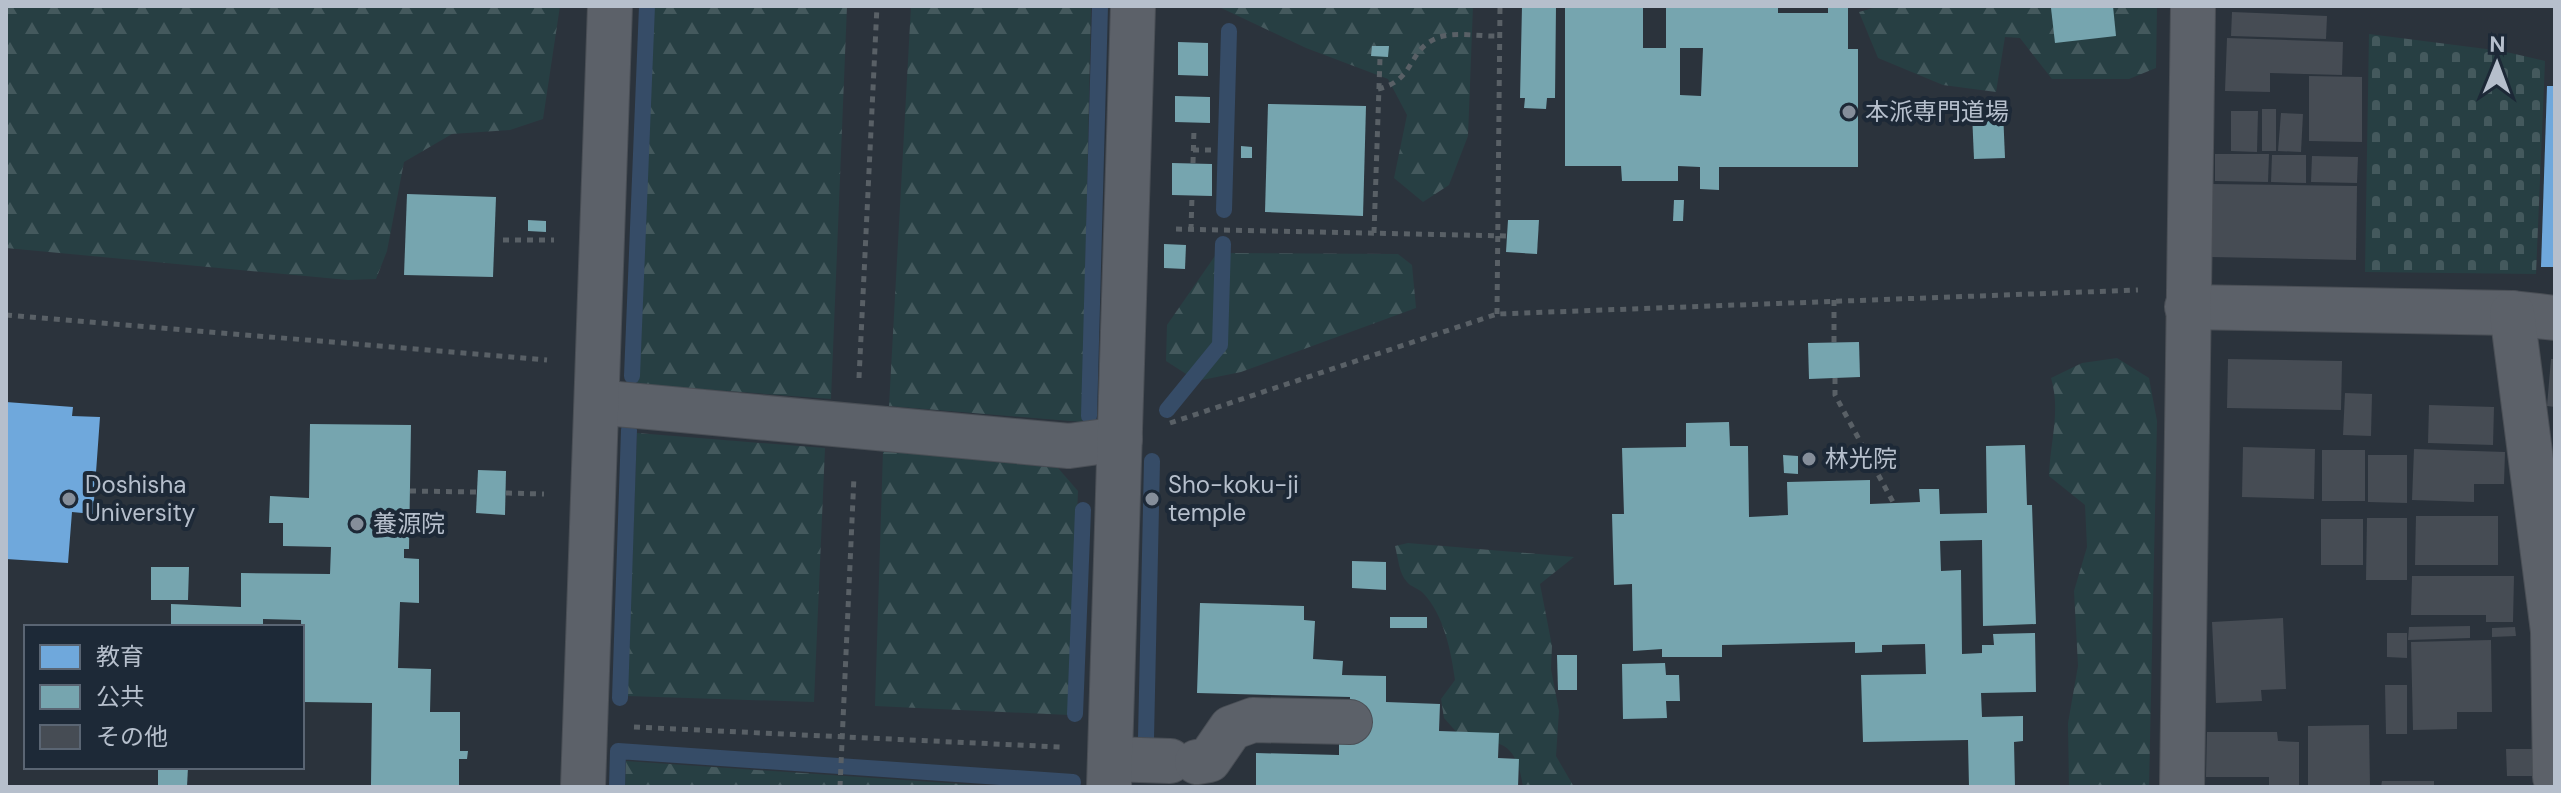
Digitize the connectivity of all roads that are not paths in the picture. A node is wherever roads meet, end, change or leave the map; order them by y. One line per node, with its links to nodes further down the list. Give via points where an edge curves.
1 (610, 6): 13 (street)
2 (1133, 6): 8 (street)
3 (2193, 6): 4 (street)
4 (2188, 297): 5 (street); 14 (street)
5 (2512, 313): 6 (street); 9 (street)
6 (2555, 318)
7 (617, 404): 8 (street, via 1069,446)
8 (1120, 439): 11 (street)
9 (2543, 457): 12 (street)
10 (1350, 722): 11 (street, via 1253,720 1231,728 1209,760)
11 (1110, 765)
12 (2555, 777)
13 (583, 787)
14 (2182, 787)

